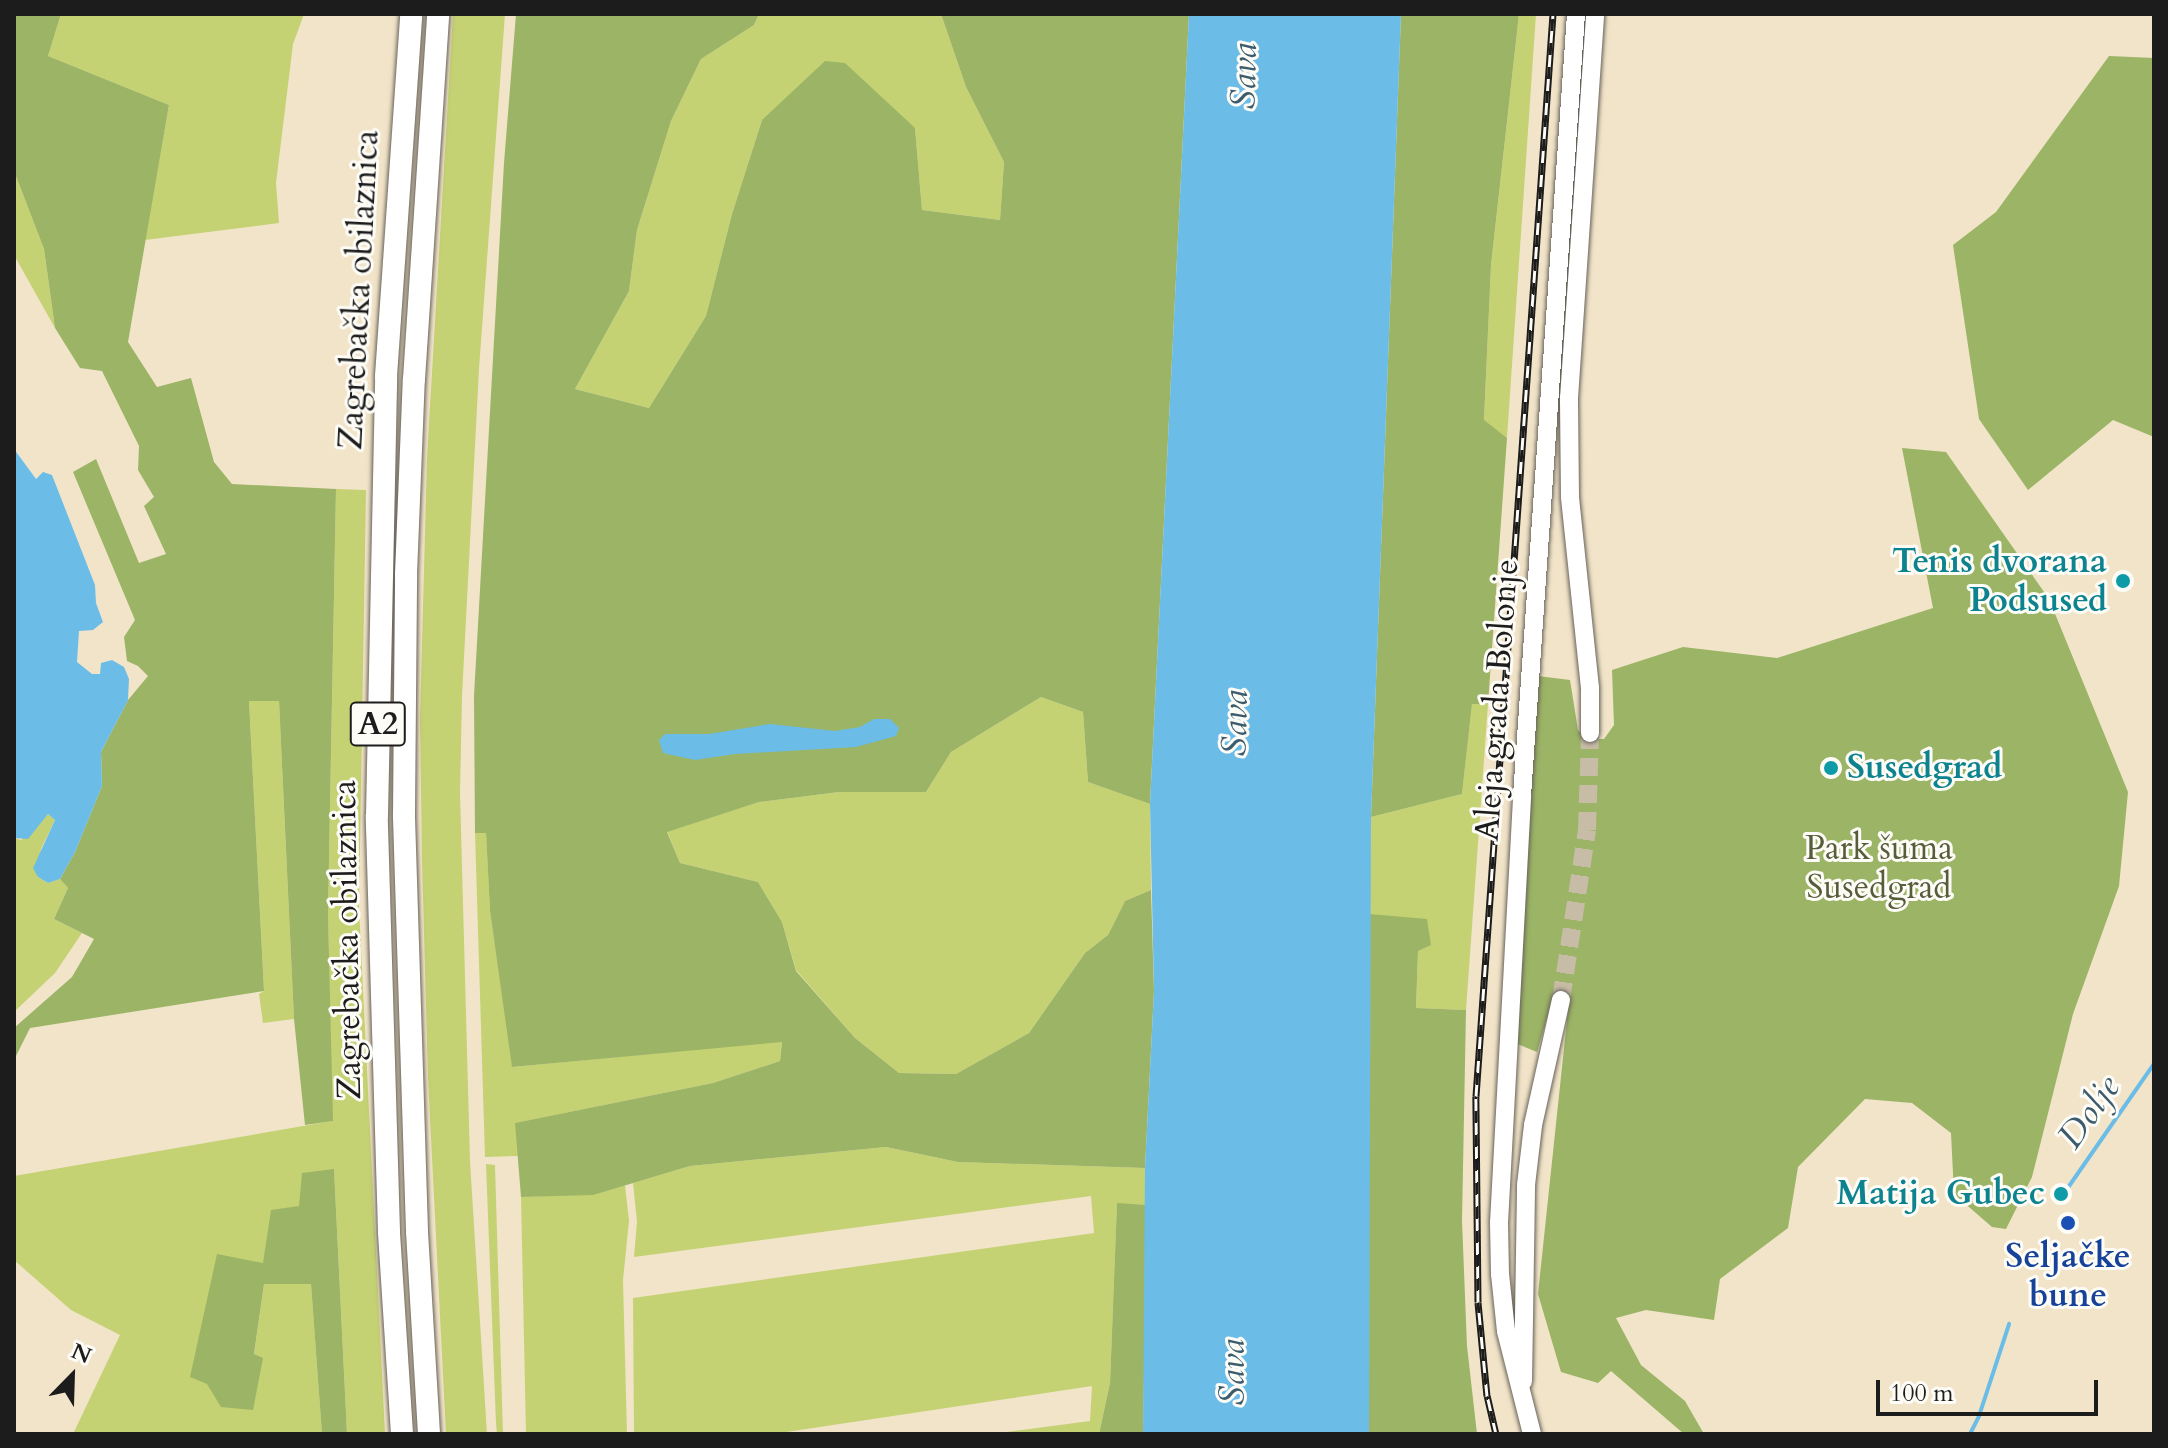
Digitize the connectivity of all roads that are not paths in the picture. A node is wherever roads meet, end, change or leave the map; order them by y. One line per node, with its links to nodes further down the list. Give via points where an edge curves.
1 (411, 14): 8 (highway, Zagrebačka obilaznica / A2, via 386,376 377,815 389,1231)
2 (438, 14): 9 (highway, Zagrebačka obilaznica / A2, via 414,379 404,814)
3 (1576, 14): 7 (main road, Aleja grada Bolonje, via 1505,1066 1500,1274 1512,1360)
4 (1595, 14): 5 (main road, Aleja grada Bolonje, via 1569,412 1570,497)
5 (1590, 733)
6 (1561, 1000): 7 (main road, Aleja grada Bolonje, via 1533,1125 1526,1185)
7 (1523, 1388): 10 (main road, Aleja grada Bolonje)
8 (402, 1434)
9 (429, 1434)
10 (1532, 1434)

